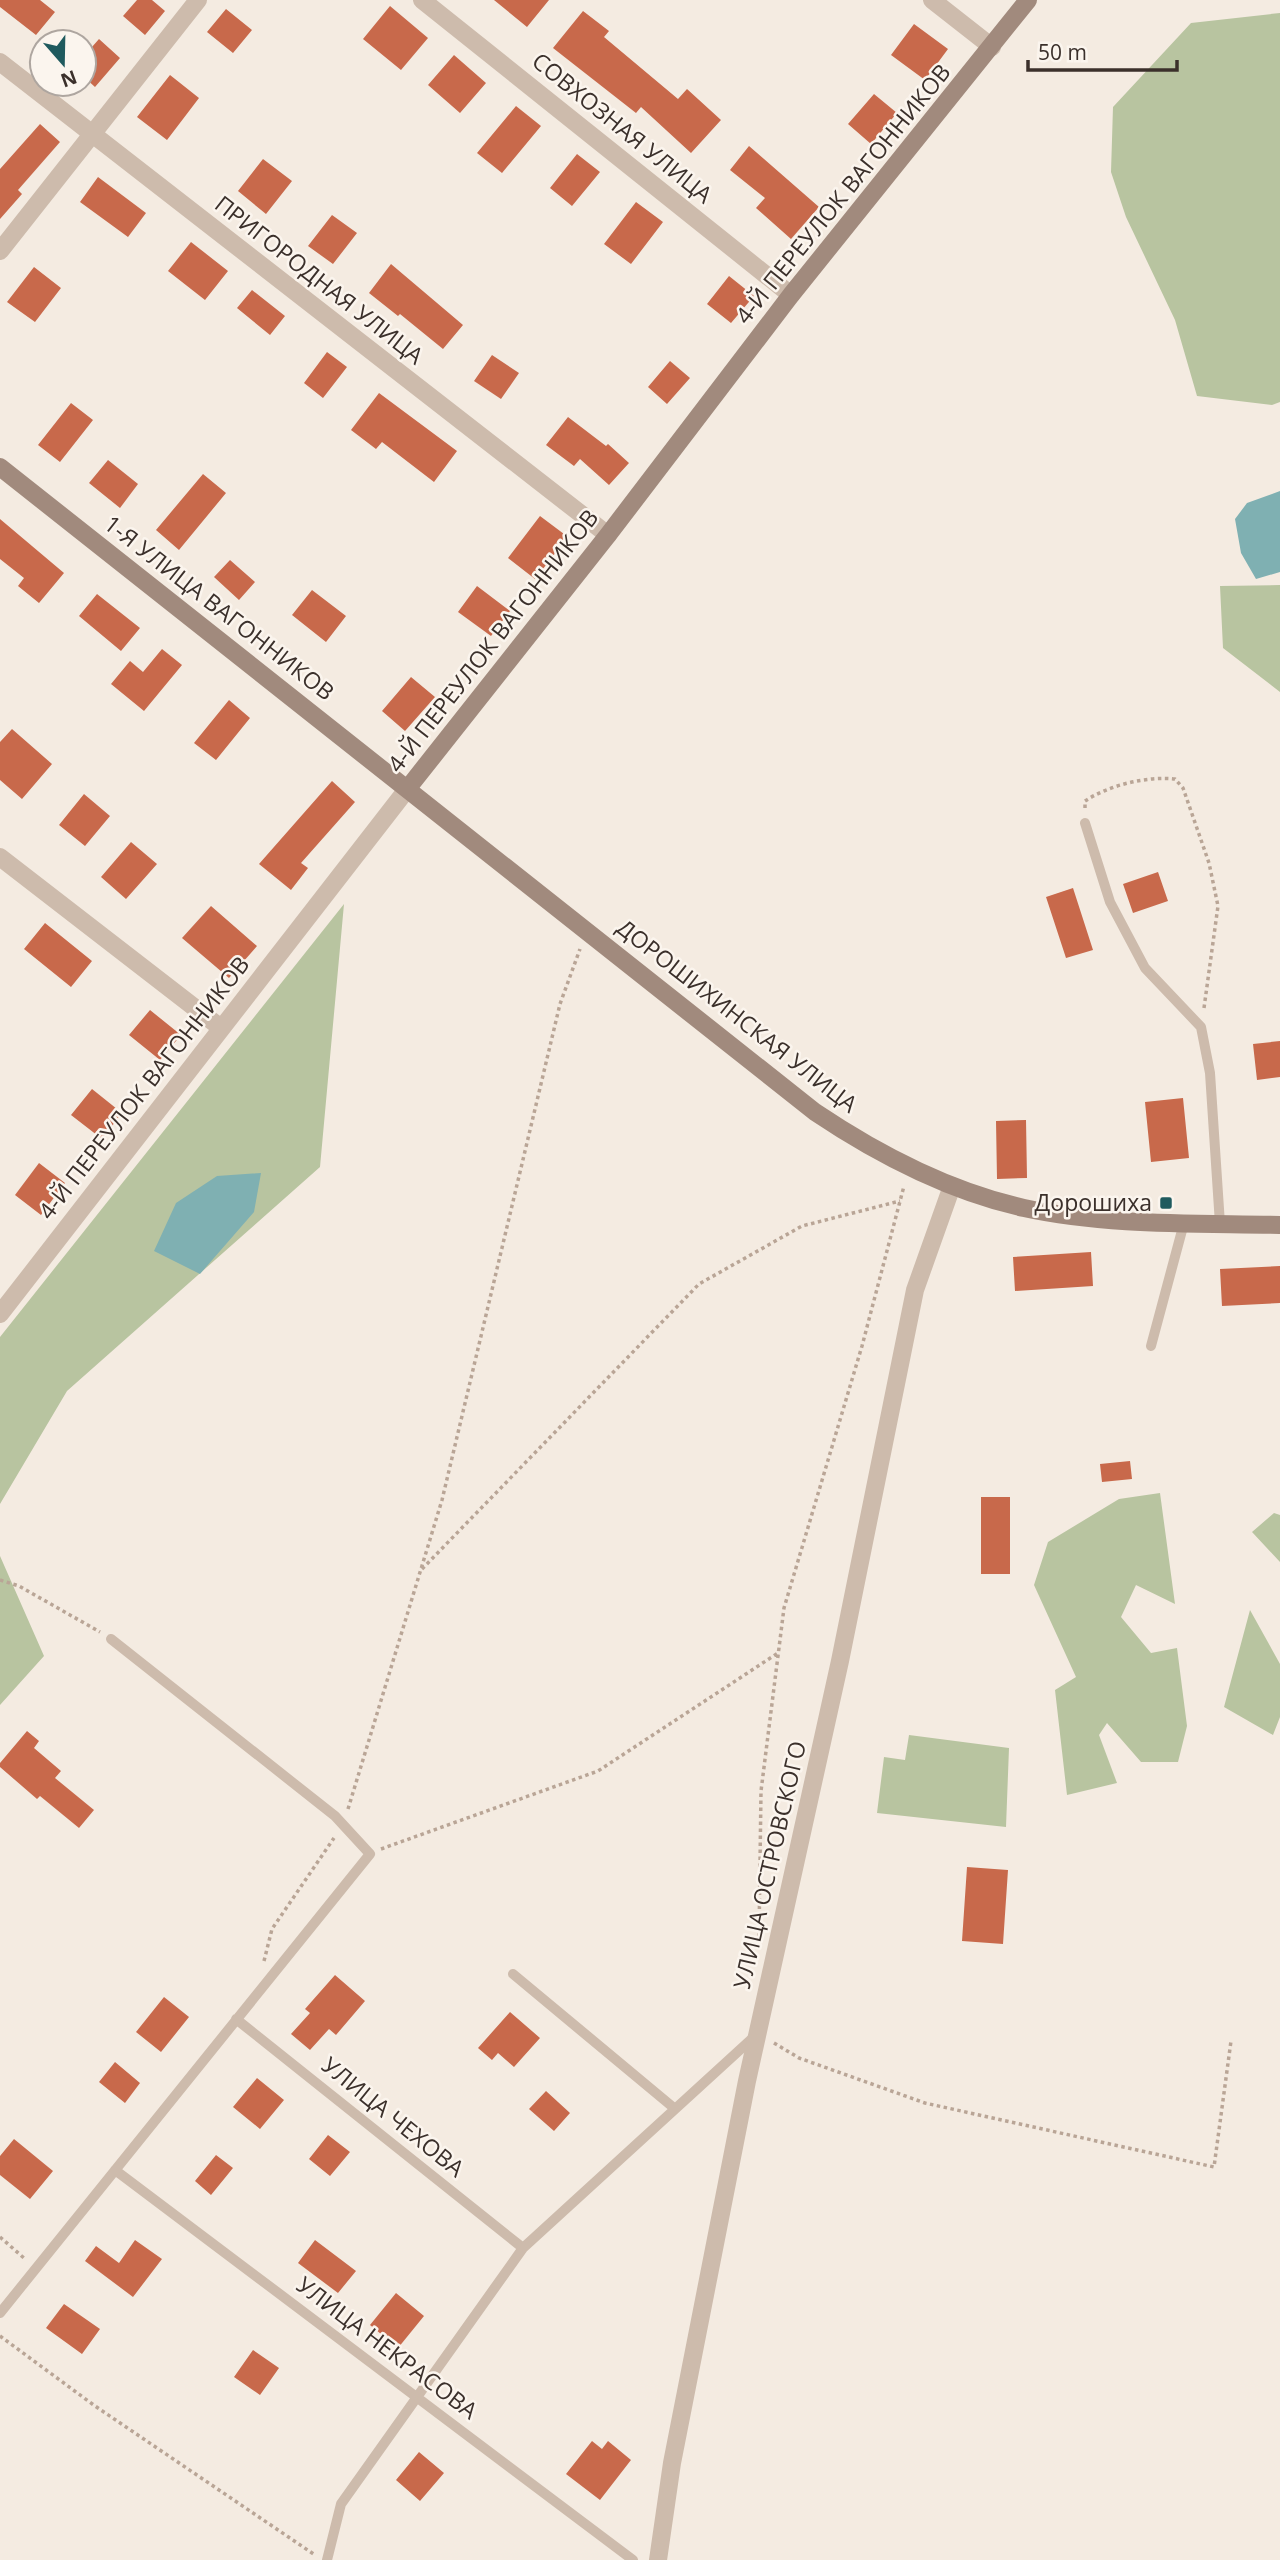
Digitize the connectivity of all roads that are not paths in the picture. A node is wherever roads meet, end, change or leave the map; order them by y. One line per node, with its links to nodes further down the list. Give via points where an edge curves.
1 (198, 0): 7 (street)
2 (422, 0): 9 (street, СОВХОЗНАЯ УЛИЦА)
3 (932, 0): 5 (street)
4 (1027, 0): 5 (street, 4-Й ПЕРЕУЛОК ВАГОННИКОВ)
5 (992, 47): 9 (street, 4-Й ПЕРЕУЛОК ВАГОННИКОВ)
6 (0, 62): 7 (street, ПРИГОРОДНАЯ УЛИЦА)
7 (92, 135): 8 (street); 11 (street, ПРИГОРОДНАЯ УЛИЦА)
8 (0, 251)
9 (791, 295): 11 (street, 4-Й ПЕРЕУЛОК ВАГОННИКОВ)
10 (0, 467): 12 (street, 1-Я УЛИЦА ВАГОННИКОВ)
11 (608, 536): 12 (street, 4-Й ПЕРЕУЛОК ВАГОННИКОВ)
12 (408, 788): 15 (street, 4-Й ПЕРЕУЛОК ВАГОННИКОВ); 16 (street, ДОРОШИХИНСКАЯ УЛИЦА, via 816,1112 909,1167)
13 (1085, 823): 18 (lane, via 1110,902 1145,968 1201,1027 1210,1073)
14 (0, 857): 15 (street)
15 (221, 1028): 20 (street, 4-Й ПЕРЕУЛОК ВАГОННИКОВ)
16 (952, 1186): 17 (street, ДОРОШИХИНСКАЯ УЛИЦА, via 1056,1214); 26 (street, УЛИЦА ОСТРОВСКОГО, via 915,1290)
17 (1184, 1223): 18 (street, ДОРОШИХИНСКАЯ УЛИЦА); 22 (lane)
18 (1220, 1224): 19 (street, ДОРОШИХИНСКАЯ УЛИЦА)
19 (1280, 1225)
20 (6, 1293): 21 (street, 4-Й ПЕРЕУЛОК ВАГОННИКОВ)
21 (0, 1314)
22 (1151, 1346)
23 (111, 1639): 25 (lane, via 343,1825 370,1854)
24 (513, 1975): 27 (lane)
25 (236, 2019): 28 (lane); 29 (lane, УЛИЦА ЧЕХОВА)
26 (757, 2034): 27 (lane); 34 (street, УЛИЦА ОСТРОВСКОГО, via 672,2463)
27 (674, 2108): 29 (lane)
28 (115, 2170): 30 (lane); 31 (lane, УЛИЦА НЕКРАСОВА)
29 (523, 2248): 31 (lane)
30 (0, 2313)
31 (415, 2396): 32 (lane, via 341,2504); 33 (lane, УЛИЦА НЕКРАСОВА)
32 (322, 2559)
33 (633, 2560)
34 (658, 2560)

